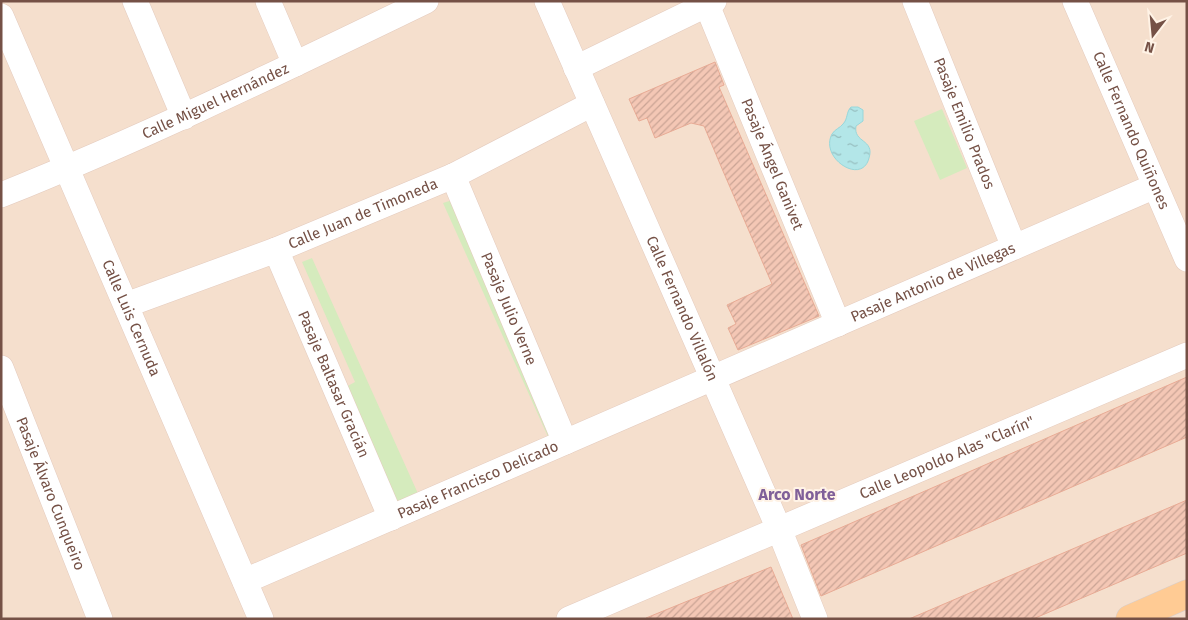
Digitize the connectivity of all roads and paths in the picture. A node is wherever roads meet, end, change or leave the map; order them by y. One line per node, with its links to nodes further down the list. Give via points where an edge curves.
1 (135, 1): 13 (street)
2 (268, 1): 10 (street)
3 (426, 1): 8 (street, Calle Miguel Hernández)
4 (547, 1): 11 (street, Calle Fernando Villalón)
5 (915, 1): 18 (street, Pasaje Emilio Prados)
6 (1075, 1): 16 (street, Calle Fernando Quiñones)
7 (710, 3): 11 (street); 22 (street, Pasaje Ángel Ganivet)
8 (398, 7): 10 (street, Calle Miguel Hernández)
9 (1, 16): 14 (street, Calle Luis Cernuda)
10 (295, 64): 13 (street, Calle Miguel Hernández)
11 (576, 68): 12 (street, Calle Fernando Villalón)
12 (592, 104): 15 (street, Calle Juan de Timoneda); 25 (street, Calle Fernando Villalón)
13 (184, 117): 14 (street, Calle Miguel Hernández)
14 (67, 169): 17 (street, Calle Miguel Hernández); 21 (street, Calle Luis Cernuda)
15 (453, 176): 19 (street, Calle Juan de Timoneda); 26 (street, Pasaje Julio Verne)
16 (1155, 186): 18 (street, Pasaje Antonio de Villegas); 20 (street, Calle Fernando Quiñones)
17 (1, 195)
18 (1014, 247): 22 (street, Pasaje Antonio de Villegas)
19 (276, 250): 21 (street, Calle Juan de Timoneda); 27 (street, Pasaje Baltasar Gracián)
20 (1187, 259)
21 (126, 305): 29 (street, Calle Luis Cernuda)
22 (838, 324): 25 (street, Pasaje Antonio de Villegas)
23 (1187, 355): 28 (street, Calle Leopoldo Alas "Clarín")
24 (1, 368): 31 (street, Pasaje Álvaro Cunqueiro)
25 (712, 379): 26 (street, Pasaje Francisco Delicado); 28 (street, Calle Fernando Villalón)
26 (565, 442): 27 (street, Pasaje Francisco Delicado)
27 (390, 518): 29 (street, Pasaje Francisco Delicado)
28 (779, 529): 33 (street, Calle Leopoldo Alas "Clarín"); 34 (street, Calle Fernando Villalón)
29 (245, 582): 32 (street, Calle Luis Cernuda)
30 (1187, 594): 35 (main road)
31 (100, 619)
32 (261, 619)
33 (569, 619)
34 (815, 619)
35 (1130, 619)

